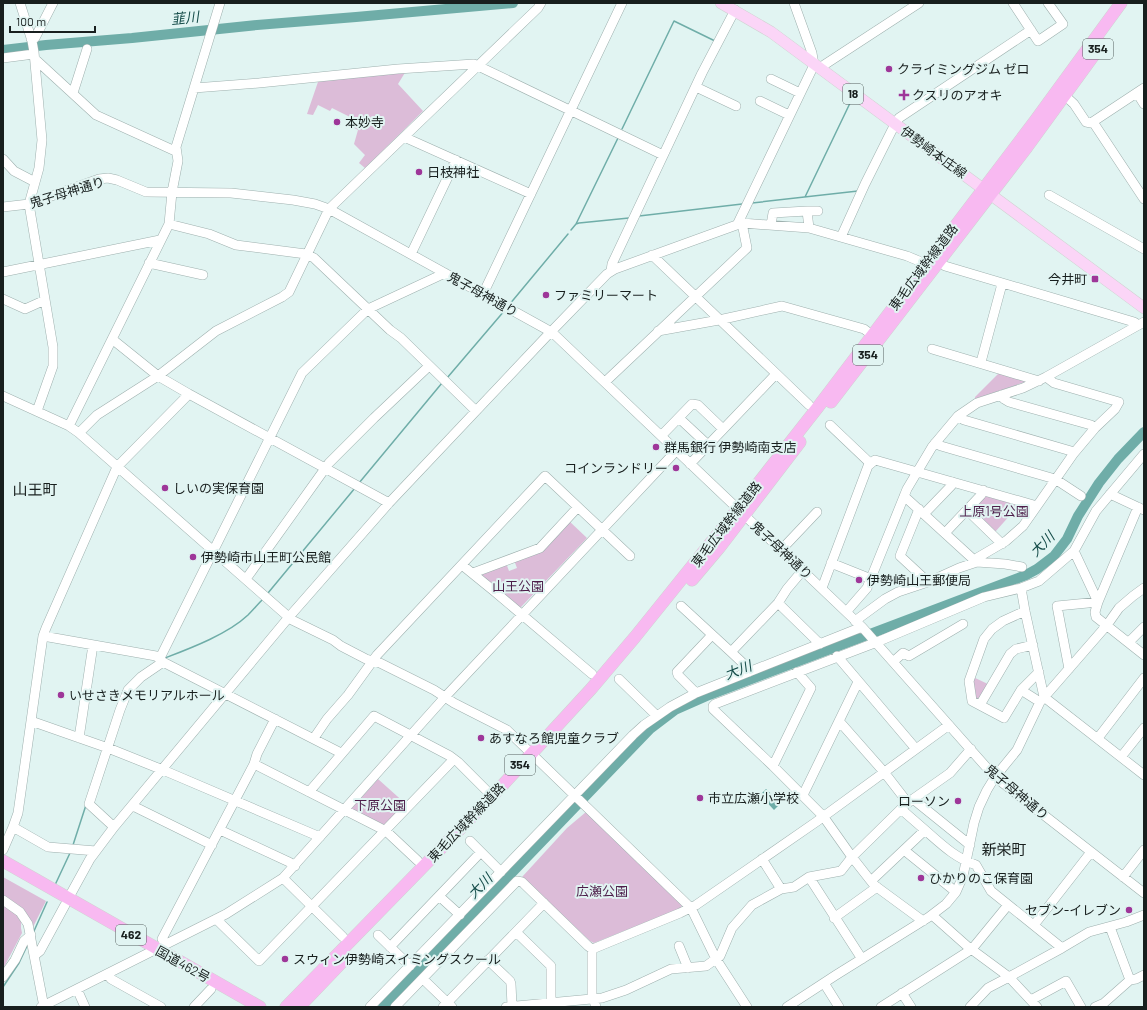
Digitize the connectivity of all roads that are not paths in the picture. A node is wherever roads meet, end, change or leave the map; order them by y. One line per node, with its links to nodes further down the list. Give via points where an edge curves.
1 (20, 3): 17 (street)
2 (53, 3): 17 (street)
3 (220, 3): 25 (street)
4 (541, 3): 21 (street)
5 (622, 3): 33 (street)
6 (720, 3): 14 (main road, 伊勢崎本庄線 / 18)
7 (794, 3): 22 (street)
8 (900, 3): 15 (street)
9 (919, 3): 15 (street)
10 (1013, 3): 16 (street)
11 (1048, 3): 16 (street, via 1062,24 1038,40)
12 (1121, 3): 29 (highway, 東毛広域幹線道路 / 354)
13 (1130, 3): 29 (highway, 東毛広域幹線道路 / 354)
14 (735, 10): 22 (main road, 伊勢崎本庄線 / 18, via 771,32); 24 (street)
15 (906, 11): 22 (street, via 824,65)
16 (1031, 30): 36 (street, via 902,115)
17 (32, 41): 19 (street)
18 (87, 49): 27 (street)
19 (34, 55): 20 (street); 27 (street); 42 (street, via 42,140 39,168)
20 (3, 58)
21 (477, 66): 25 (street, via 474,64 398,69); 33 (street); 37 (street)
22 (817, 67): 28 (street); 36 (main road, 伊勢崎本庄線 / 18)
23 (771, 79): 28 (street)
24 (696, 87): 32 (street); 39 (street)
25 (194, 88): 38 (street)
26 (1141, 91): 31 (street); 35 (street)
27 (73, 93): 38 (street, via 99,116)
28 (800, 93): 34 (street)
29 (1062, 93): 35 (street, via 1074,104 1086,122); 43 (highway, 東毛広域幹線道路 / 354)
30 (760, 101): 34 (street)
31 (1144, 104)
32 (736, 106)
33 (572, 110): 39 (street); 45 (street)
34 (789, 115): 53 (street)
35 (1092, 122): 47 (street)
36 (895, 124): 43 (main road, 伊勢崎本庄線 / 18); 57 (street)
37 (404, 137): 41 (street); 50 (street)
38 (176, 151): 44 (street, via 179,158)
39 (664, 155): 67 (street)
40 (3, 159): 42 (street, via 14,171)
41 (456, 160): 45 (street); 61 (street)
42 (34, 182): 48 (street)
43 (987, 191): 76 (main road, 伊勢崎本庄線 / 18); 82 (highway, 東毛広域幹線道路 / 354); 128 (highway, 東毛広域幹線道路 / 354)
44 (172, 192): 48 (street, 鬼子母神通り, via 143,191 116,180 103,178); 50 (street, 鬼子母神通り, via 231,193 315,204); 54 (street)
45 (531, 194): 72 (street)
46 (1049, 195): 59 (street)
47 (1144, 199)
48 (29, 204): 49 (street, 鬼子母神通り); 65 (street)
49 (3, 207)
50 (329, 209): 60 (street); 61 (street, 鬼子母神通り)
51 (807, 211): 52 (street); 55 (street, via 773,213); 56 (street)
52 (818, 211)
53 (740, 223): 55 (street); 62 (street); 73 (street, via 747,248)
54 (169, 224): 58 (street); 60 (street, via 236,244)
55 (771, 225): 56 (street)
56 (809, 228): 57 (street)
57 (841, 237): 63 (street)
58 (160, 240): 64 (street); 65 (street)
59 (1144, 249)
60 (306, 254): 77 (street, via 314,258); 88 (street, via 288,292 282,297 216,331)
61 (411, 254): 69 (street, 鬼子母神通り)
62 (652, 256): 67 (street); 73 (street)
63 (919, 261)
64 (149, 263): 70 (street); 83 (street)
65 (39, 265): 68 (street); 75 (street)
66 (945, 266): 71 (street)
67 (611, 271): 80 (street)
68 (3, 272)
69 (445, 273): 72 (street, 鬼子母神通り); 77 (street)
70 (203, 275)
71 (1002, 284): 79 (street); 85 (street)
72 (483, 294): 80 (street, 鬼子母神通り)
73 (695, 297): 78 (street); 81 (street)
74 (3, 299): 75 (street, via 25,309)
75 (45, 300): 96 (street, via 53,347 53,366)
76 (1144, 308)
77 (368, 309): 86 (street); 105 (street, via 302,373)
78 (719, 320): 81 (street); 82 (street, via 782,306 864,328); 87 (street)
79 (1141, 323): 89 (street)
80 (551, 332): 90 (street, 鬼子母神通り); 95 (street)
81 (658, 332): 90 (street)
82 (872, 334): 128 (highway, 東毛広域幹線道路 / 354)
83 (112, 339): 88 (street); 100 (street)
84 (932, 349): 85 (street)
85 (981, 362): 89 (street)
86 (429, 366): 95 (street); 114 (street)
87 (776, 374): 94 (street); 102 (street)
88 (158, 376): 91 (street); 103 (street, via 96,415)
89 (1042, 379): 92 (street); 101 (street, via 1119,402)
90 (605, 382): 104 (street, 鬼子母神通り)
91 (189, 394): 105 (street); 113 (street)
92 (1001, 395): 97 (street, via 977,403); 101 (street, via 1010,402)
93 (3, 396): 96 (street)
94 (809, 405)
95 (476, 410): 122 (street)
96 (37, 411): 100 (street)
97 (958, 416): 106 (street); 109 (street)
98 (679, 418): 102 (street, via 692,404 696,404); 104 (street); 107 (street)
99 (830, 425): 111 (street)
100 (69, 426): 103 (street)
101 (1095, 428): 109 (street)
102 (723, 429): 107 (street)
103 (79, 433): 113 (street)
104 (661, 436): 108 (street, 鬼子母神通り)
105 (269, 438): 114 (street); 133 (street)
106 (935, 443): 115 (street); 116 (street)
107 (708, 445): 112 (street)
108 (676, 451): 112 (street, 鬼子母神通り); 130 (street)
109 (1074, 453): 116 (street)
110 (1144, 454): 119 (street)
111 (870, 463): 115 (street, via 875,460); 138 (street)
112 (690, 464): 128 (street, 鬼子母神通り)
113 (117, 467): 133 (street); 161 (street)
114 (326, 468): 122 (street); 143 (street)
115 (917, 472): 117 (street); 120 (street)
116 (1055, 479): 121 (street); 123 (street)
117 (953, 482): 118 (street); 127 (street)
118 (983, 490): 123 (street); 126 (street)
119 (1110, 494): 125 (street); 135 (street, via 1096,511)
120 (904, 496): 127 (street); 144 (street)
121 (1081, 496)
122 (389, 503): 155 (street)
123 (1037, 506): 132 (street, via 1023,526)
124 (578, 507): 130 (street); 139 (street, via 545,476); 142 (street, via 540,548)
125 (1141, 508): 149 (street)
126 (967, 510): 131 (street); 132 (street)
127 (922, 511): 131 (street); 145 (street, via 900,556)
128 (741, 512): 134 (street, 鬼子母神通り); 201 (highway, 東毛広域幹線道路 / 354, via 719,548 640,642)
129 (817, 512): 134 (street)
130 (602, 530): 136 (street); 154 (street)
131 (944, 533): 137 (street)
132 (1002, 544): 137 (street)
133 (213, 550): 143 (street); 170 (street)
134 (781, 550): 141 (street, 鬼子母神通り)
135 (1074, 551): 147 (street, via 1039,581); 149 (street)
136 (630, 556)
137 (977, 560): 140 (street); 145 (street)
138 (831, 563): 144 (street); 146 (street)
139 (462, 565): 142 (street); 171 (street)
140 (1022, 567)
141 (803, 570): 146 (street, 鬼子母神通り); 150 (street)
142 (473, 573): 154 (street)
143 (246, 579): 155 (street)
144 (871, 579): 152 (street, via 865,593)
145 (928, 582): 157 (street, via 885,599)
146 (822, 588): 152 (street, 鬼子母神通り)
147 (1021, 588): 153 (street); 162 (street, via 984,597)
148 (1144, 588): 158 (street, via 1119,608)
149 (1098, 602): 158 (street, via 1096,617); 173 (street, via 1058,606)
150 (778, 603): 164 (street); 167 (street)
151 (681, 606): 160 (street)
152 (847, 611): 157 (street, 鬼子母神通り)
153 (1025, 612): 166 (street); 186 (street, via 1003,621 984,639 969,681 972,701)
154 (522, 614): 177 (street); 184 (street)
155 (289, 616): 171 (street, via 292,620); 183 (street)
156 (963, 624): 172 (street, via 909,656 903,653)
157 (861, 625): 162 (street, 鬼子母神通り); 164 (street)
158 (1107, 625): 163 (street); 173 (street)
159 (1144, 627): 163 (street)
160 (712, 635): 167 (street); 182 (street, via 677,672)
161 (43, 636): 165 (street); 189 (street)
162 (875, 641): 169 (street); 172 (street, 鬼子母神通り)
163 (1129, 642): 168 (street)
164 (820, 644): 174 (street)
165 (94, 645): 170 (street, via 156,656); 194 (street)
166 (1033, 645): 176 (street); 186 (street, via 1016,649 1010,654)
167 (731, 652): 174 (street)
168 (1144, 655)
169 (837, 656): 175 (street); 180 (street)
170 (162, 660): 183 (street); 197 (street, via 128,690)
171 (372, 661): 184 (street); 195 (street)
172 (894, 661): 191 (street, 鬼子母神通り)
173 (1069, 669): 185 (street)
174 (749, 672): 182 (street)
175 (797, 672): 205 (street, via 811,688); 205 (street, via 713,706 713,709)
176 (1039, 672): 181 (street); 185 (street)
177 (592, 674)
178 (1144, 678): 196 (street)
179 (619, 679): 187 (street)
180 (858, 682): 190 (street); 198 (street)
181 (1021, 690): 185 (street); 186 (street, via 1004,718)
182 (696, 693): 187 (street)
183 (226, 694): 188 (street); 206 (street)
184 (445, 697): 193 (street); 201 (street, via 507,730)
185 (1042, 700): 196 (street); 209 (street, via 1017,750)
186 (980, 705)
187 (657, 716): 213 (street, via 633,735)
188 (275, 719): 195 (street); 204 (street)
189 (31, 721): 194 (street); 219 (street, via 20,799)
190 (839, 721): 207 (street); 212 (street)
191 (949, 725): 198 (street); 199 (street, 鬼子母神通り)
192 (1144, 728): 202 (street)
193 (411, 735): 200 (street, via 374,716); 203 (street); 217 (street)
194 (79, 738): 197 (street)
195 (314, 738): 200 (street)
196 (1098, 738): 202 (street)
197 (108, 748): 206 (street); 220 (street, via 89,804)
198 (916, 749): 207 (street)
199 (971, 750): 209 (street, 鬼子母神通り); 215 (street, via 950,773)
200 (341, 753): 211 (street)
201 (534, 756): 213 (street); 301 (highway, 東毛広域幹線道路 / 354); 302 (highway, 東毛広域幹線道路 / 354)
202 (1121, 757): 208 (street)
203 (454, 759): 210 (street); 223 (street)
204 (254, 764): 211 (street); 214 (street)
205 (773, 766): 212 (street)
206 (163, 770): 214 (street); 216 (street)
207 (884, 772): 215 (street); 218 (street)
208 (1144, 775)
209 (995, 777): 227 (street, via 979,807); 232 (street, 鬼子母神通り)
210 (486, 790)
211 (309, 792): 217 (street)
212 (803, 795): 218 (street)
213 (576, 796): 241 (street); 255 (street)
214 (235, 800): 221 (street); 224 (street)
215 (908, 804): 222 (street); 227 (street); 234 (street)
216 (133, 806): 220 (street); 226 (street)
217 (344, 810): 223 (street); 224 (street)
218 (823, 816): 234 (street); 235 (street)
219 (13, 827): 228 (street); 230 (street, via 48,848)
220 (114, 827): 230 (street)
221 (220, 830): 226 (street); 239 (street)
222 (925, 830): 229 (street); 238 (street, via 953,855)
223 (386, 831): 237 (street); 254 (street)
224 (320, 837): 239 (street)
225 (470, 841): 231 (street)
226 (212, 845): 269 (street)
227 (970, 845): 238 (street)
228 (3, 850)
229 (904, 850): 245 (street); 247 (street)
230 (96, 851): 251 (street)
231 (481, 852): 241 (street); 249 (street)
232 (1091, 852): 243 (street, 鬼子母神通り); 262 (street)
233 (1143, 854): 243 (street)
234 (852, 857): 242 (street, via 841,871); 245 (street)
235 (762, 859): 246 (street); 255 (street)
236 (3, 861): 251 (highway, 国道462号 / 462)
237 (418, 861)
238 (967, 862): 247 (street); 253 (street, via 976,865 991,891)
239 (295, 866): 244 (street)
240 (3, 870): 251 (highway, 国道462号 / 462)
241 (501, 872): 256 (street)
242 (809, 877): 246 (street, via 794,886); 259 (street)
243 (1123, 877): 248 (street, 鬼子母神通り)
244 (283, 878): 254 (street); 260 (street)
245 (874, 884): 259 (street); 261 (street)
246 (781, 889): 275 (street, via 752,905 732,928 720,956)
247 (956, 892): 257 (street)
248 (1144, 893)
249 (439, 896): 256 (street); 270 (street)
250 (3, 900): 265 (street, via 24,916)
251 (67, 902): 269 (highway, 国道462号 / 462); 274 (street, via 40,951)
252 (544, 903): 264 (street); 271 (street); 284 (street, via 522,882 517,881)
253 (1008, 905): 262 (street); 273 (street)
254 (312, 907): 260 (street, via 260,961); 267 (street)
255 (691, 908): 271 (street); 275 (street)
256 (460, 915): 278 (street)
257 (932, 915): 261 (street); 273 (street)
258 (1144, 915): 263 (street)
259 (834, 918): 276 (street)
260 (216, 919): 269 (street)
261 (923, 921): 276 (street)
262 (1034, 925): 272 (street)
263 (1110, 926): 272 (street, via 1089,932); 285 (street)
264 (516, 932): 277 (street); 290 (street, via 551,966)
265 (31, 935): 274 (street); 282 (street, via 24,941)
266 (378, 935): 270 (street)
267 (343, 937)
268 (679, 946): 279 (street)
269 (156, 947): 280 (street); 288 (highway, 国道462号 / 462); 300 (highway, 国道462号 / 462)
270 (390, 947): 278 (street)
271 (592, 948): 292 (street)
272 (1062, 948): 283 (street)
273 (972, 949): 283 (street); 289 (street)
274 (35, 955): 293 (street)
275 (716, 959): 279 (street, via 703,967); 305 (street)
276 (862, 959): 286 (street)
277 (488, 960): 294 (street); 295 (street, via 510,981)
278 (410, 966): 303 (street)
279 (688, 968): 292 (street, via 671,969 602,998)
280 (107, 974): 287 (street); 297 (street, via 111,979)
281 (1144, 975): 285 (street)
282 (3, 977)
283 (1009, 977): 291 (street); 310 (street, via 988,988)
284 (423, 979): 294 (street); 304 (street)
285 (1130, 980): 312 (street, via 1104,1003)
286 (824, 983): 306 (street); 307 (street)
287 (77, 989): 293 (street); 296 (street)
288 (211, 989): 298 (street); 299 (highway, 国道462号 / 462)
289 (902, 993): 308 (street); 309 (street)
290 (551, 1002): 292 (street); 295 (street)
291 (1034, 1004): 311 (street, via 1066,981)
292 (595, 1005)
293 (43, 1006)
294 (448, 1006)
295 (509, 1006)
296 (85, 1007)
297 (160, 1007)
298 (194, 1007)
299 (243, 1007)
300 (260, 1007)
301 (286, 1007)
302 (299, 1007)
303 (370, 1007)
304 (395, 1007)
305 (747, 1007)
306 (787, 1007)
307 (839, 1007)
308 (881, 1007)
309 (911, 1007)
310 (970, 1007)
311 (1081, 1007)
312 (1095, 1007)

